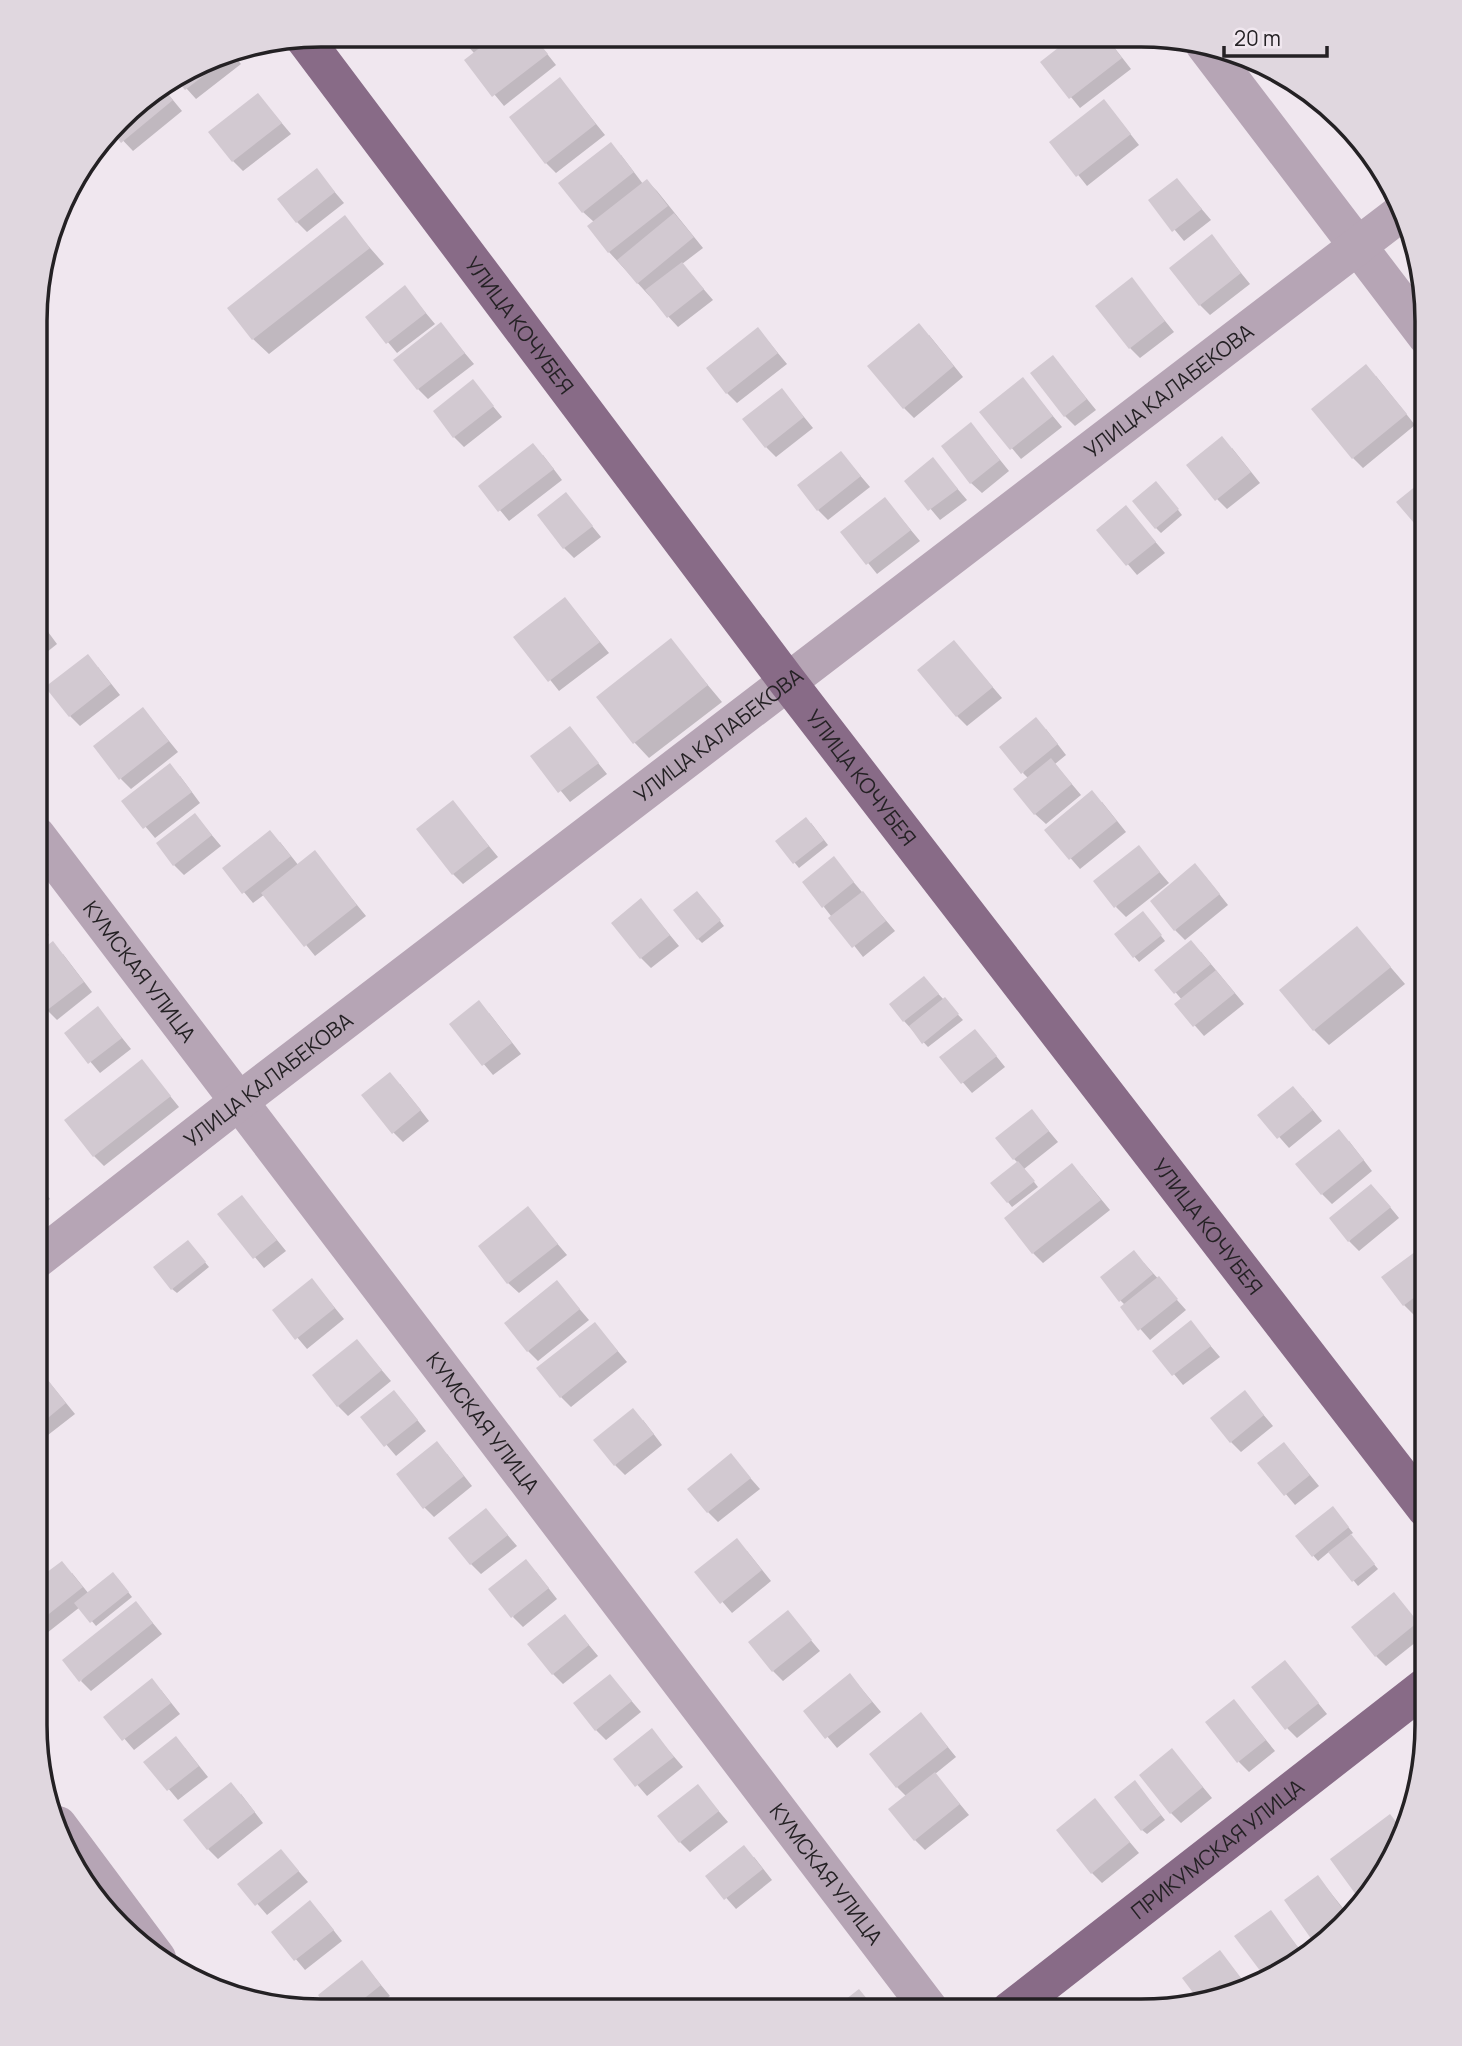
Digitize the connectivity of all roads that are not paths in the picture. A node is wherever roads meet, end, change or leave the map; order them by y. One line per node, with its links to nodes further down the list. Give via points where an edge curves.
1 (311, 48): 6 (main road, УЛИЦА КОЧУБЕЯ)
2 (1215, 58): 4 (street)
3 (1395, 218): 4 (street, УЛИЦА КАЛАБЕКОВА)
4 (1359, 245): 5 (street); 6 (street, УЛИЦА КАЛАБЕКОВА)
5 (1415, 321)
6 (788, 681): 8 (street, УЛИЦА КАЛАБЕКОВА); 10 (main road, УЛИЦА КОЧУБЕЯ)
7 (47, 849): 8 (street, КУМСКАЯ УЛИЦА)
8 (237, 1103): 9 (street, УЛИЦА КАЛАБЕКОВА); 14 (street, КУМСКАЯ УЛИЦА)
9 (47, 1251)
10 (1415, 1495)
11 (1415, 1695): 15 (main road, ПРИКУМСКАЯ УЛИЦА)
12 (79, 1854): 13 (street)
13 (130, 1922)
14 (922, 1999)
15 (1024, 1999)

